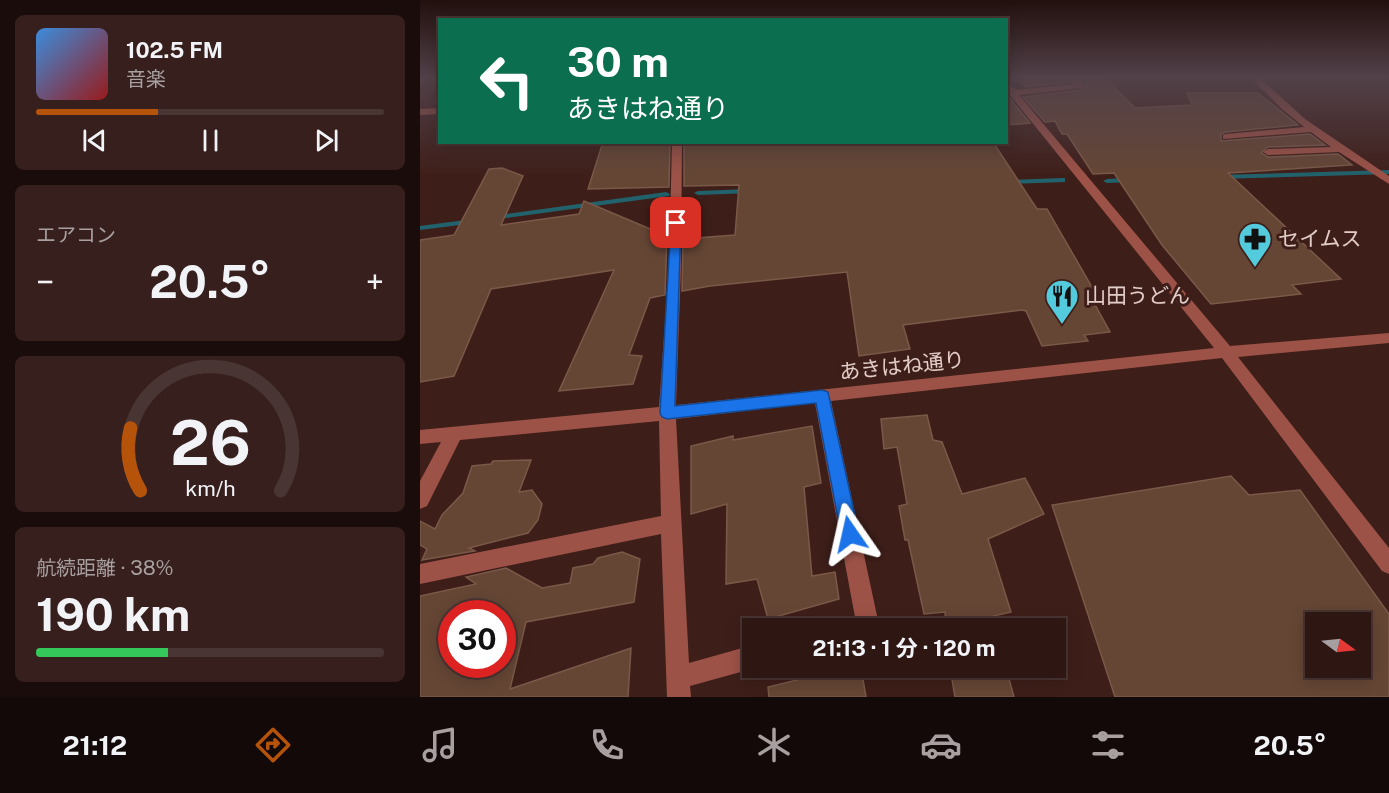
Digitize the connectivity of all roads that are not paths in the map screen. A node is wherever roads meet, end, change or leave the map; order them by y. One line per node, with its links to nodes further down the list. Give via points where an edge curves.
1 (438, 111): 4 (street)
2 (1028, 111): 12 (street)
3 (1289, 111): 5 (street)
4 (420, 112)
5 (1313, 129): 6 (street); 8 (street)
6 (1226, 137)
7 (677, 144): 14 (street)
8 (1342, 149): 9 (street); 10 (street)
9 (1268, 152)
10 (1388, 181)
11 (1389, 338): 12 (street, あきはね通り)
12 (1226, 352): 13 (street, あきはね通り); 19 (street)
13 (822, 396): 14 (street, あきはね通り); 21 (street)
14 (667, 413): 15 (street, あきはね通り); 18 (street)
15 (455, 433): 16 (street, あきはね通り); 17 (street)
16 (420, 437)
17 (420, 501)
18 (670, 523): 20 (street); 23 (street)
19 (1389, 564)
20 (420, 574)
21 (867, 618)
22 (742, 662): 23 (street)
23 (678, 688)

